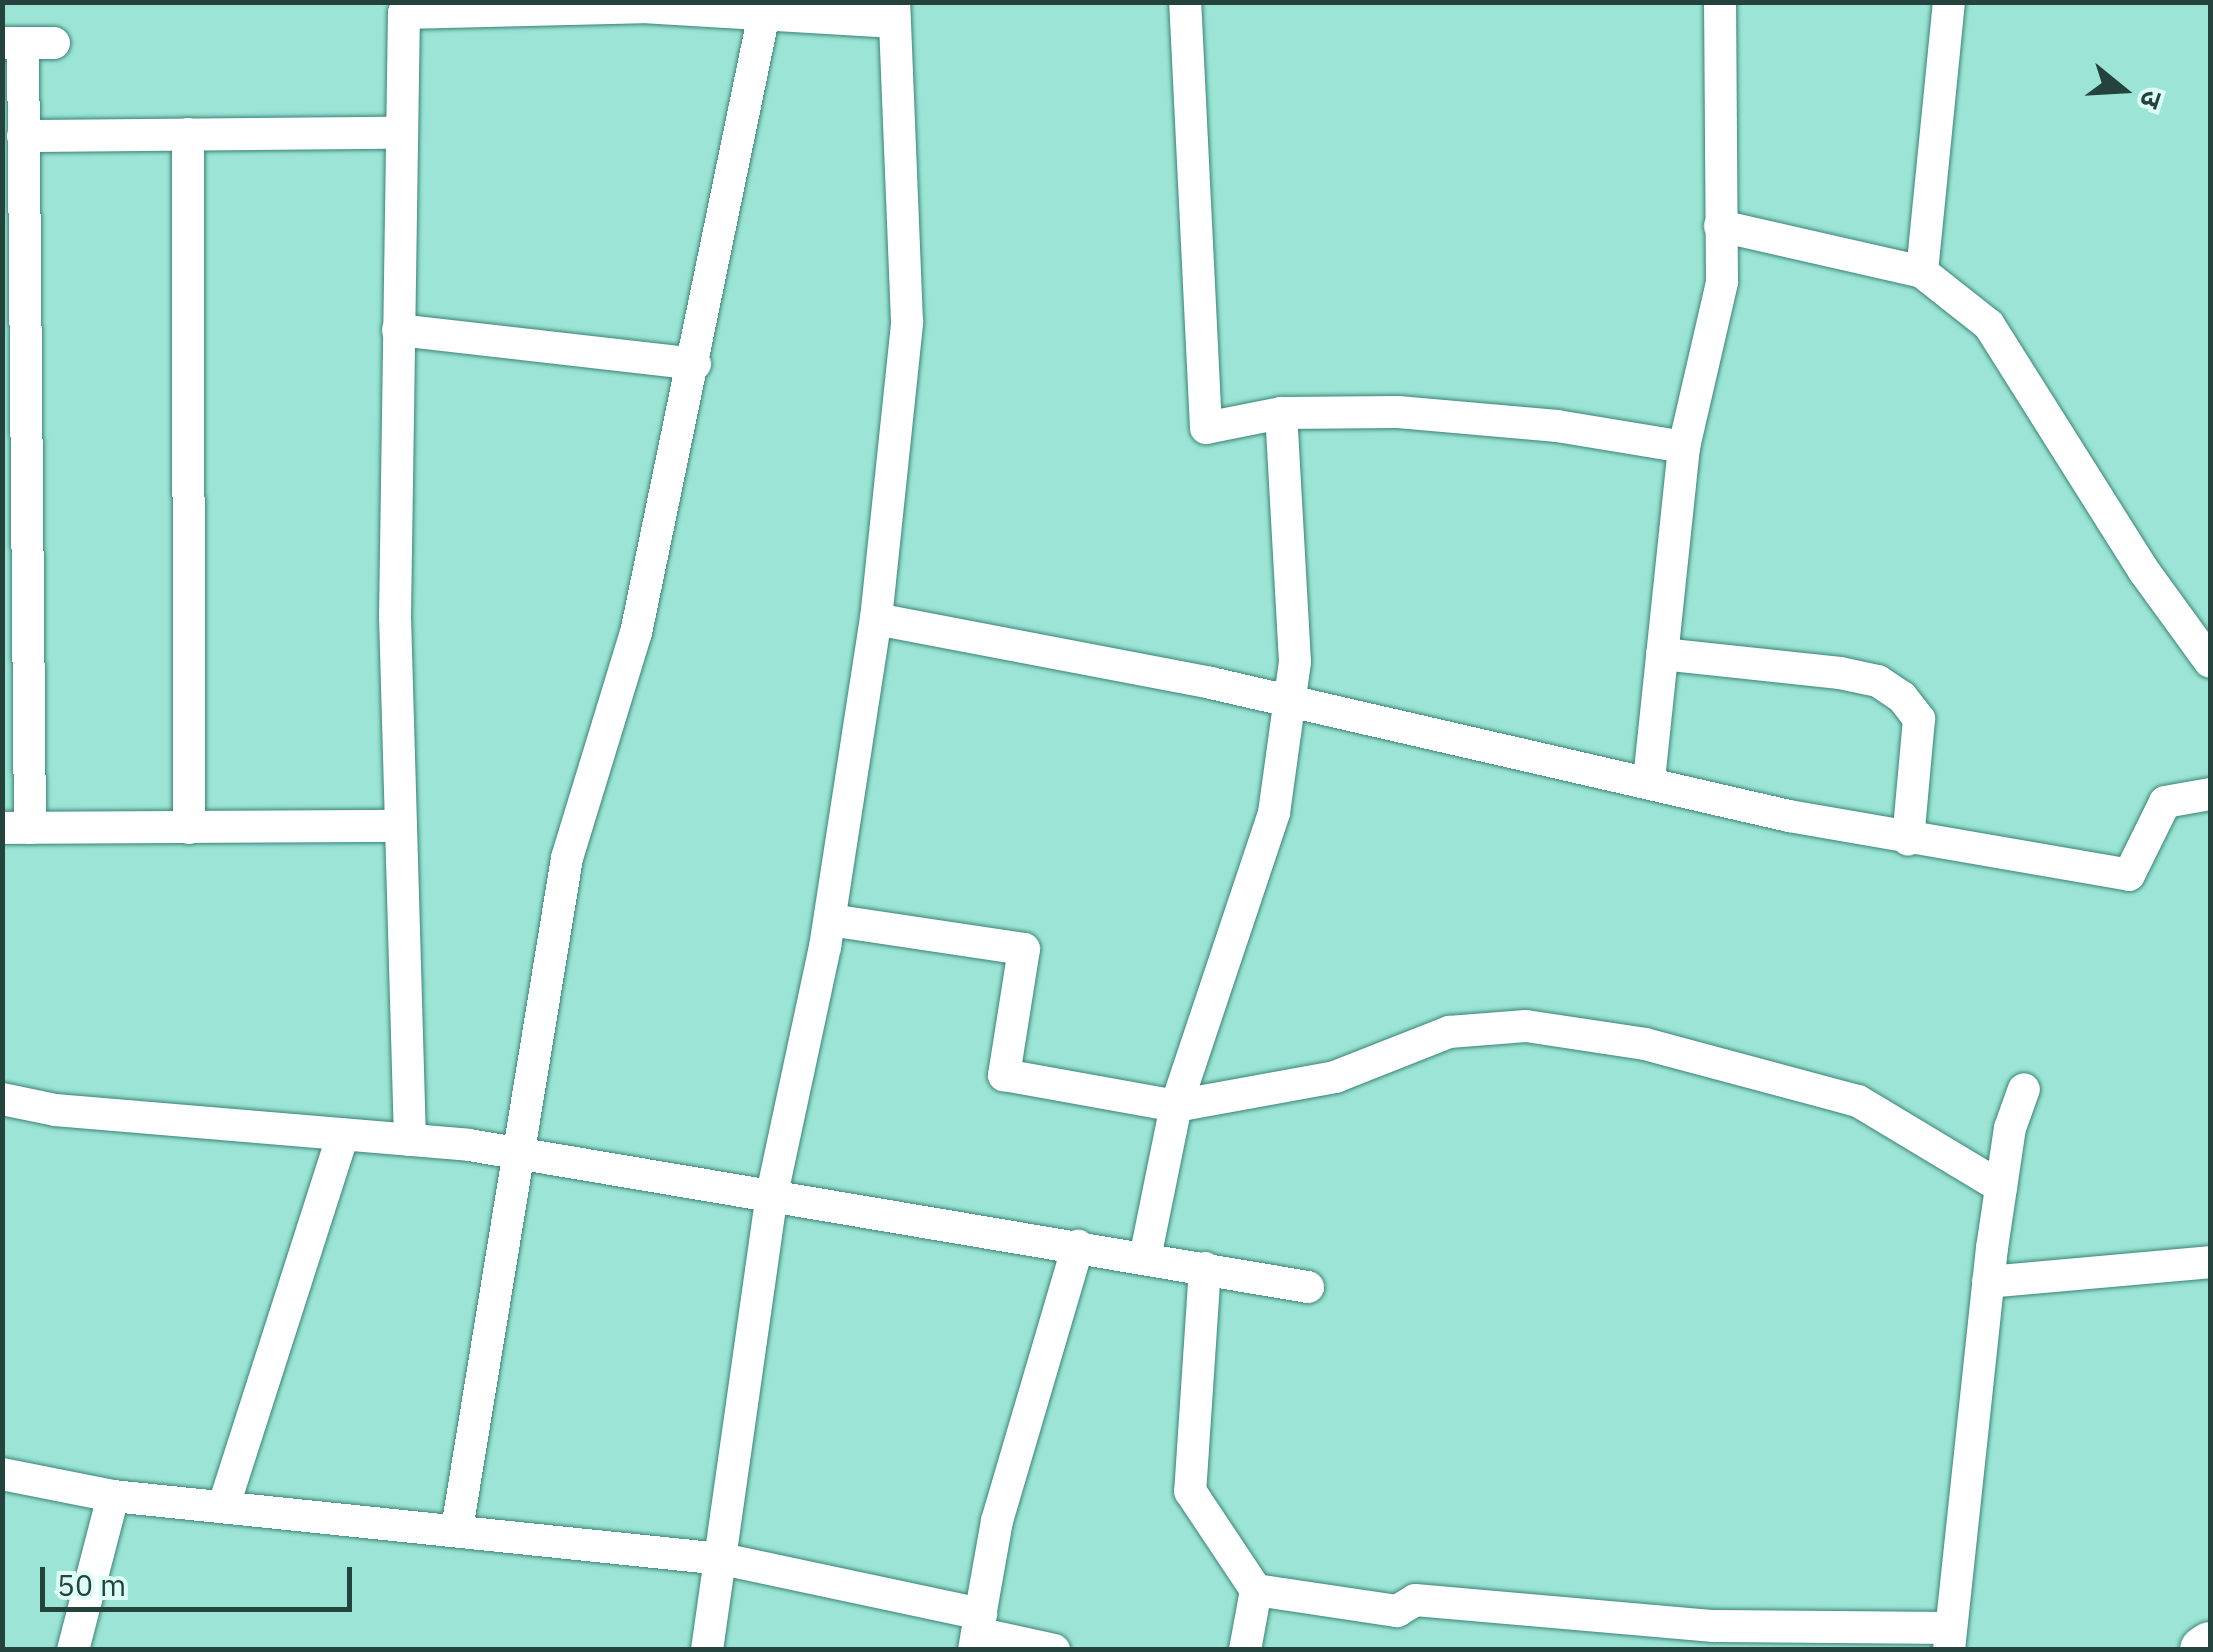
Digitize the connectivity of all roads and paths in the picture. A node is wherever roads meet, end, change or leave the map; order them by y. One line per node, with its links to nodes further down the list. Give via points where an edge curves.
1 (1185, 2): 14 (street, via 1206,428)
2 (1720, 2): 10 (street)
3 (1949, 2): 11 (street)
4 (895, 12): 5 (street); 16 (street, via 907,322)
5 (764, 14): 8 (street, via 642,6 404,13); 13 (street)
6 (26, 43): 9 (street)
7 (188, 134): 8 (street); 9 (street); 24 (street)
8 (401, 134): 12 (street)
9 (23, 136): 23 (street)
10 (1720, 226): 11 (street); 15 (street, via 1722,282)
11 (1922, 272): 18 (street, via 1989,325 2144,572)
12 (398, 330): 13 (street); 22 (street)
13 (695, 364): 32 (street, via 636,633 567,858)
14 (1281, 413): 15 (street, via 1398,412 1557,426); 19 (street, via 1295,662)
15 (1684, 447): 17 (street)
16 (876, 619): 19 (street); 26 (street)
17 (1662, 654): 20 (street); 25 (street, via 1840,673 1878,681 1902,697 1919,719)
18 (2210, 662)
19 (1290, 702): 20 (street); 29 (street, via 1274,813)
20 (1649, 780): 25 (street)
21 (2210, 794): 25 (street, via 2165,802 2129,875)
22 (400, 826): 24 (street); 31 (street)
23 (16, 828): 24 (street)
24 (189, 828)
25 (1908, 838)
26 (830, 920): 29 (street, via 1024,949 1004,1075); 34 (street)
27 (2024, 1089): 33 (street)
28 (2, 1099): 30 (street, via 55,1110)
29 (1176, 1106): 33 (street, via 1335,1077 1449,1032 1526,1026 1646,1044 1858,1101); 36 (street)
30 (344, 1135): 31 (street); 43 (street)
31 (410, 1140): 32 (street)
32 (519, 1154): 34 (street); 44 (street)
33 (2001, 1187): 39 (street)
34 (772, 1194): 35 (street); 45 (street)
35 (1078, 1246): 36 (street); 47 (street, via 997,1521)
36 (1145, 1258): 38 (street)
37 (2210, 1262): 39 (street)
38 (1205, 1268): 40 (street); 46 (street, via 1190,1491)
39 (1988, 1282): 48 (street)
40 (1308, 1286)
41 (2, 1474): 42 (street)
42 (114, 1496): 43 (street); 50 (street)
43 (224, 1505): 44 (street)
44 (457, 1529): 45 (street)
45 (722, 1558): 47 (street); 51 (street)
46 (1256, 1590): 48 (street, via 1396,1610 1414,1600); 53 (street)
47 (978, 1632): 52 (street)
48 (1950, 1639)
49 (2210, 1646): 54 (street)
50 (74, 1650)
51 (706, 1650)
52 (1054, 1650)
53 (1244, 1650)
54 (2204, 1650)

